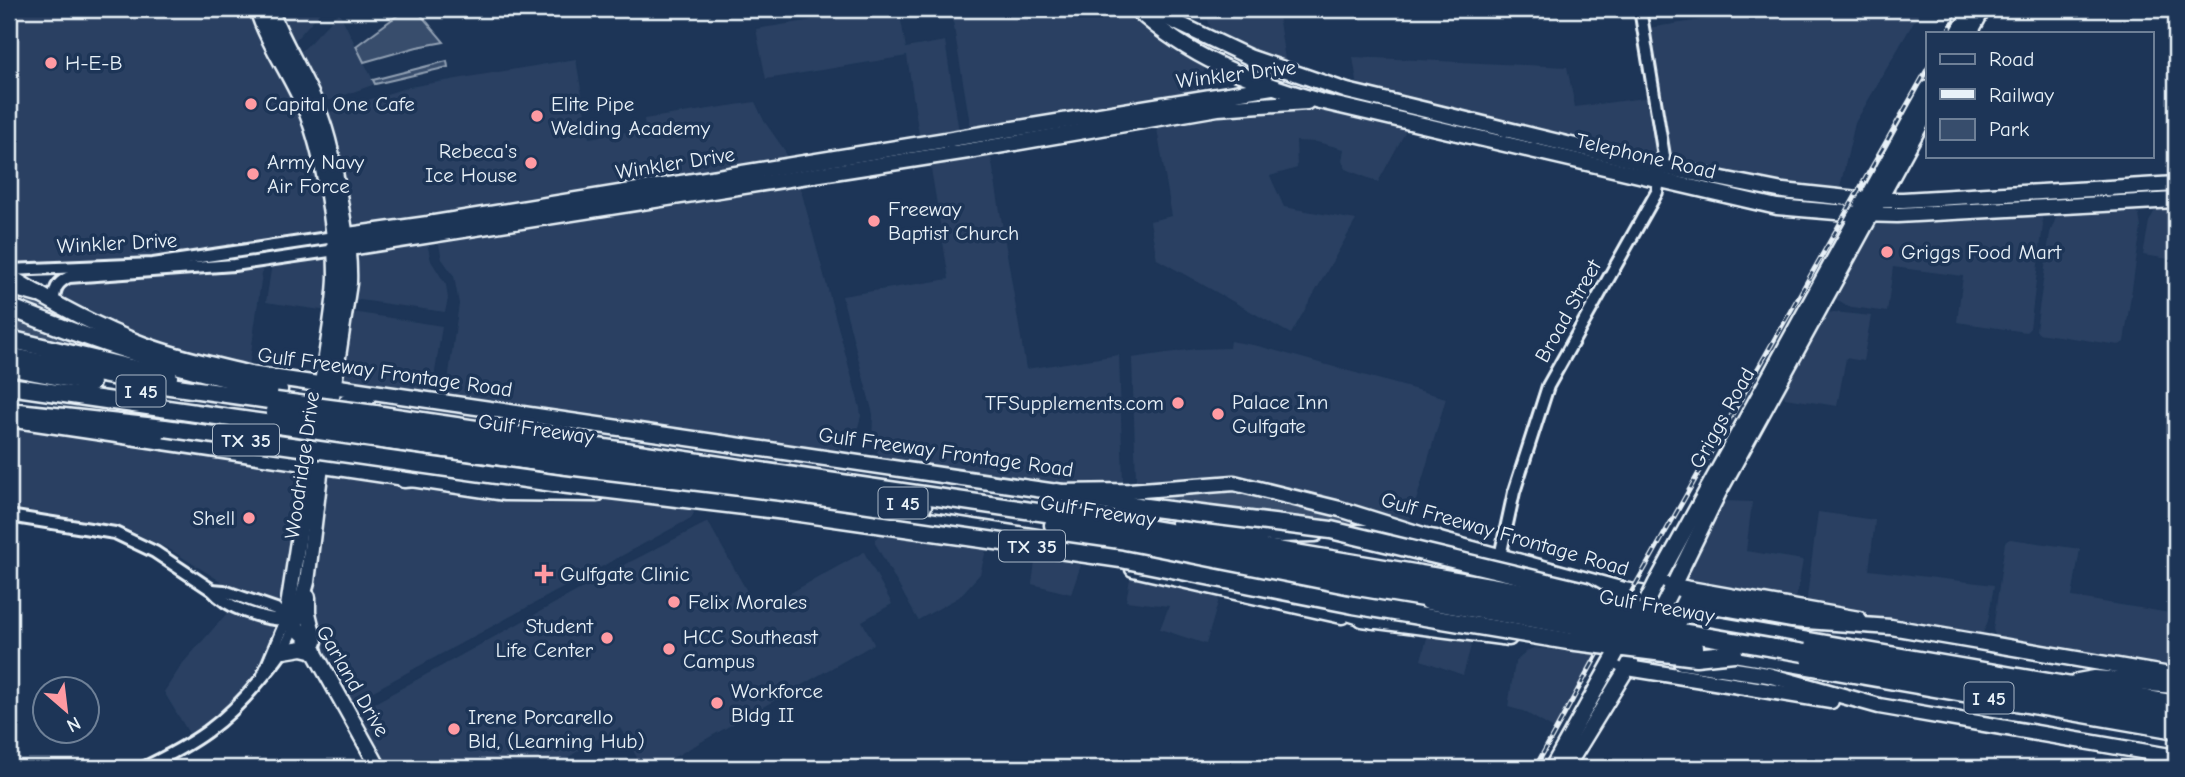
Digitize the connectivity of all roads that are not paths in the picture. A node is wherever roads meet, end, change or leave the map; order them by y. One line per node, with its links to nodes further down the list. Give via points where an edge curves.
1 (257, 9): 25 (main road, Woodridge Drive, via 306,113)
2 (270, 9): 25 (main road, Woodridge Drive, via 321,117 332,159)
3 (1136, 9): 10 (main road, Telephone Road, via 1183,47)
4 (1148, 9): 11 (main road, Telephone Road, via 1249,57)
5 (1640, 9): 16 (street, Broad Street, via 1664,156)
6 (1972, 9): 8 (main road)
7 (1983, 9): 9 (main road)
8 (1959, 32)
9 (1971, 32)
10 (1272, 87): 11 (main road, Winkler Drive); 13 (main road, Telephone Road); 14 (main road, Winkler Drive)
11 (1347, 91): 16 (main road, Telephone Road)
12 (1926, 92): 18 (main road, Griggs Road)
13 (1319, 101): 14 (main road, Winkler Drive); 16 (main road, Telephone Road)
14 (1216, 102): 20 (main road, Winkler Drive)
15 (1926, 114): 18 (main road, Griggs Road)
16 (1660, 174): 18 (main road, Telephone Road); 22 (main road, Telephone Road, via 1777,207); 52 (street, Broad Street, via 1657,192 1548,386)
17 (2176, 184): 18 (main road, Telephone Road)
18 (1873, 200): 22 (main road, Griggs Road)
19 (2176, 200): 22 (main road, Telephone Road)
20 (571, 207): 21 (main road, Winkler Drive); 24 (main road, Winkler Drive)
21 (513, 210): 23 (main road, Winkler Drive); 24 (main road)
22 (1865, 215): 55 (main road, Griggs Road); 57 (main road, Griggs Road)
23 (459, 225): 24 (main road, Winkler Drive); 25 (main road, Winkler Drive)
24 (481, 228)
25 (341, 242): 26 (street, Winkler Drive, via 153,264); 30 (street, Winkler Drive, via 267,261 69,278 59,281); 35 (main road, Woodridge Drive, via 349,283)
26 (9, 270)
27 (9, 276): 29 (main road, Gulf Freeway Frontage Road)
28 (9, 286): 29 (highway)
29 (38, 294): 30 (main road, Gulf Freeway Frontage Road)
30 (53, 303): 39 (main road, Gulf Freeway Frontage Road, via 145,345 250,374)
31 (9, 307): 39 (highway, via 126,351 229,380)
32 (9, 338): 37 (highway, TX 35)
33 (9, 356): 37 (highway, Gulf Freeway / I 45)
34 (9, 367): 39 (highway, Gulf Freeway / I 45, via 68,379)
35 (329, 384): 38 (main road, Gulf Freeway Frontage Road); 39 (main road, Gulf Freeway Frontage Road); 44 (main road, Woodridge Drive)
36 (9, 386): 39 (highway, Gulf Freeway / I 45)
37 (229, 394): 39 (highway, Gulf Freeway / I 45)
38 (432, 400): 45 (main road, via 362,396 345,403 340,453 348,463); 48 (main road, Gulf Freeway Frontage Road)
39 (276, 401): 42 (highway, Gulf Freeway / I 45, bridge); 42 (highway, Gulf Freeway / I 45, bridge, via 329,408); 43 (main road, via 298,386 302,396 297,441 286,449)
40 (9, 409): 65 (highway, TX 35, bridge, via 1108,557 1568,641 1696,657)
41 (9, 419): 43 (main road)
42 (374, 427): 46 (highway, Gulf Freeway / I 45); 50 (highway, Gulf Freeway / I 45); 56 (highway, Gulf Freeway / I 45, via 992,515)
43 (236, 452): 44 (main road)
44 (315, 464): 45 (main road); 54 (main road, Woodridge Drive); 60 (main road, Woodridge Drive)
45 (372, 473): 47 (main road)
46 (643, 477): 47 (highway, via 616,482); 53 (highway, Gulf Freeway / I 45)
47 (404, 479): 59 (main road, via 505,493 644,498 859,528 1129,568 1324,613)
48 (1057, 492): 51 (main road, Gulf Freeway Frontage Road, via 1234,483); 58 (highway, bridge, via 1331,530 1585,591)
49 (9, 516): 60 (street, via 115,533 155,552 212,590 276,609)
50 (1140, 527): 51 (highway, via 1170,522 1280,534 1390,533); 56 (highway, Gulf Freeway / I 45)
51 (1436, 539): 52 (main road, Gulf Freeway Frontage Road)
52 (1499, 557): 61 (main road, Gulf Freeway Frontage Road, via 1673,600 1792,620); 62 (street, Broad Street)
53 (1229, 568): 56 (highway, Gulf Freeway / I 45); 59 (highway, via 1246,581)
54 (307, 582): 60 (main road, Woodridge Drive); 67 (main road)
55 (1656, 583): 57 (main road); 64 (main road, Griggs Road, bridge)
56 (1430, 589): 58 (highway, Gulf Freeway / I 45, bridge); 65 (highway, Gulf Freeway / I 45, bridge); 66 (highway, Gulf Freeway, bridge)
57 (1669, 594): 61 (main road, via 1844,615); 68 (main road, Griggs Road)
58 (1615, 608): 66 (highway, Gulf Freeway / I 45, bridge)
59 (1374, 620): 62 (main road)
60 (290, 623): 63 (street, Woodridge Drive); 67 (main road, Garland Drive); 70 (street, Woodridge Drive)
61 (1891, 627): 69 (main road, Gulf Freeway Frontage Road)
62 (1500, 637): 73 (main road, via 1768,675)
63 (284, 651): 67 (main road, via 302,648); 70 (street, Woodridge Drive)
64 (1616, 652): 68 (main road); 80 (main road, Griggs Road)
65 (1734, 653): 66 (highway, Gulf Freeway / I 45)
66 (1804, 653): 71 (highway, Gulf Freeway / I 45); 75 (highway, Gulf Freeway); 76 (highway, Gulf Freeway / I 45)
67 (317, 654): 79 (main road, Garland Drive)
68 (1633, 659): 73 (main road, via 1842,703); 81 (main road, Griggs Road)
69 (2176, 676)
70 (262, 678): 78 (street, Woodridge Drive, via 239,707 208,733)
71 (2065, 684): 72 (highway, via 2095,679); 74 (highway, Gulf Freeway / I 45)
72 (2176, 685)
73 (1868, 704): 77 (main road)
74 (2176, 704)
75 (2176, 716)
76 (2176, 730)
77 (2176, 757)
78 (143, 768)
79 (379, 768)
80 (1552, 768)
81 (1566, 768)

